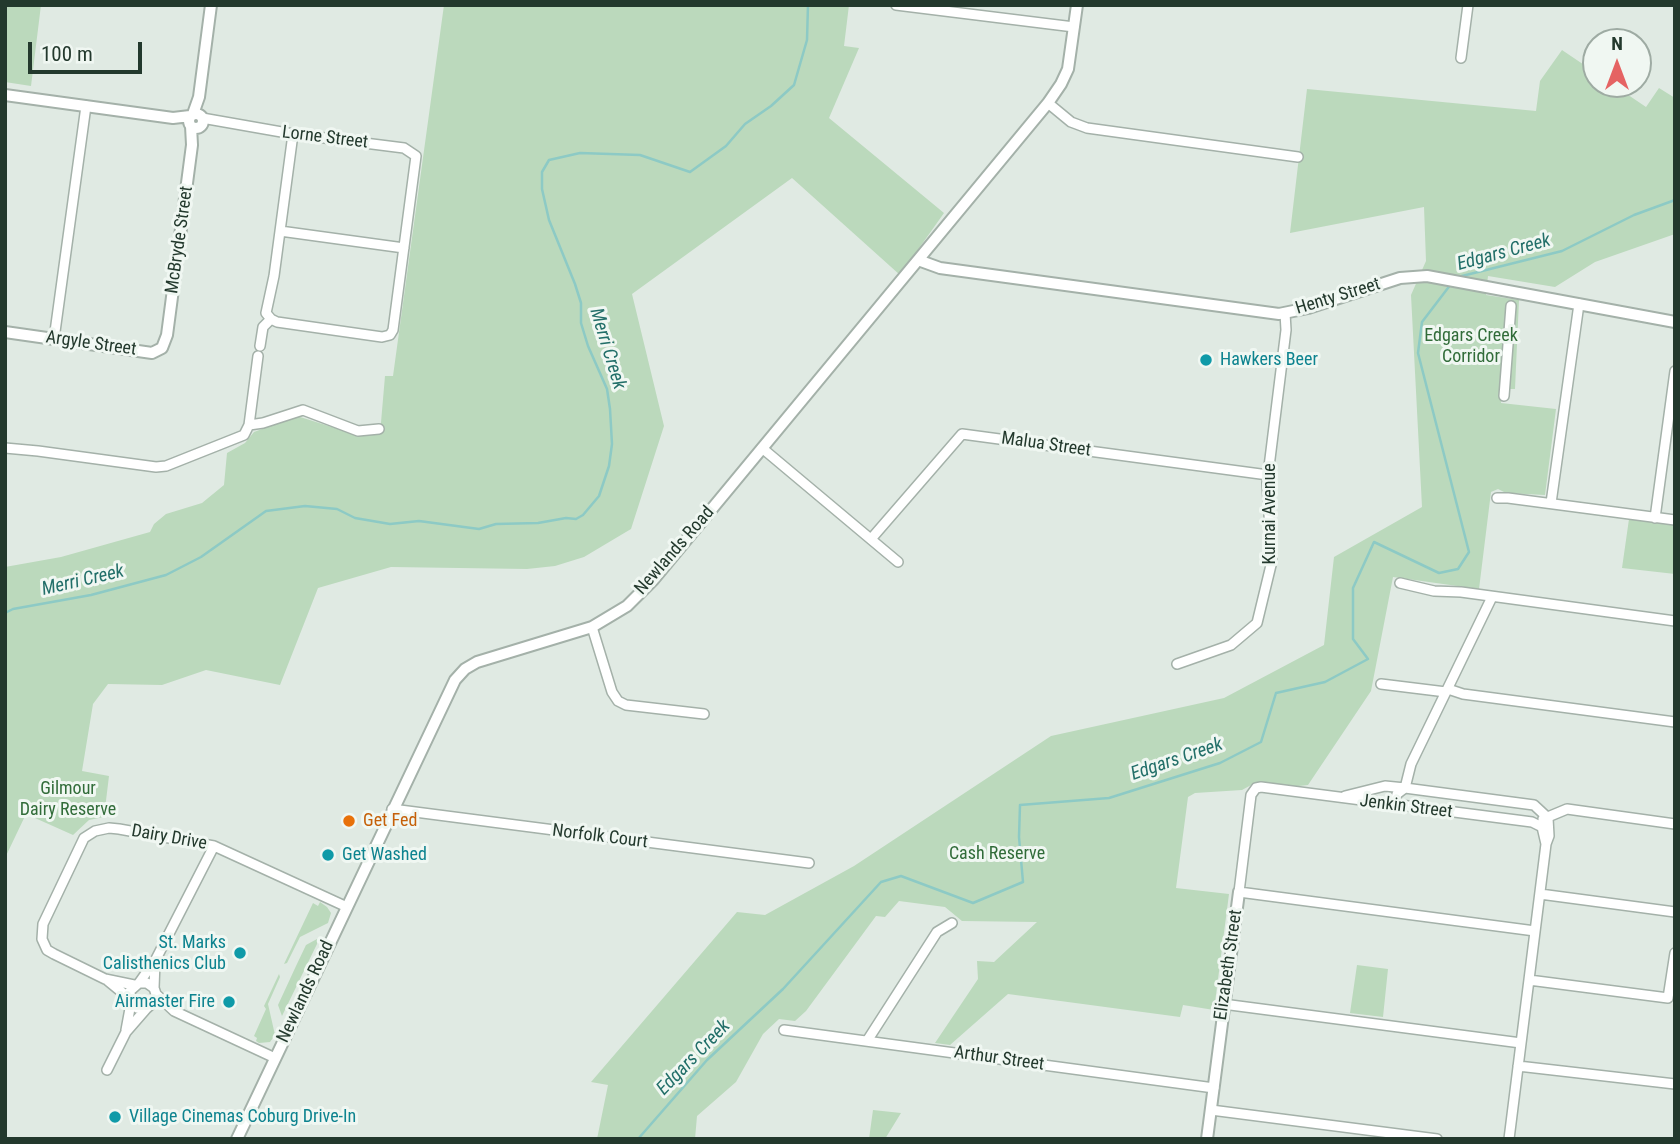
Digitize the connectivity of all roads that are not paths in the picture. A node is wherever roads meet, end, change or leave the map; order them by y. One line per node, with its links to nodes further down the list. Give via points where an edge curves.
1 (211, 5): 10 (street, McBryde Street)
2 (896, 5): 5 (street)
3 (1077, 5): 5 (street, Newlands Road)
4 (1468, 5): 6 (street)
5 (1074, 27): 8 (street, Newlands Road, via 1068,69)
6 (1461, 58)
7 (5, 95): 9 (street, Lorne Street)
8 (1048, 103): 12 (street, via 1087,128); 15 (street, Newlands Road)
9 (86, 106): 10 (street, Lorne Street); 23 (street)
10 (196, 121): 11 (street, Lorne Street); 22 (street, McBryde Street)
11 (293, 134): 13 (street); 14 (street, Lorne Street, via 404,148 416,156)
12 (1298, 157)
13 (280, 231): 14 (street); 19 (street, via 266,313)
14 (404, 248): 19 (street, via 390,335)
15 (918, 260): 18 (street, Henty Street, via 940,268); 31 (street, Newlands Road)
16 (1580, 304): 18 (street, Henty Street, via 1427,276 1400,278); 20 (street, Henty Street); 34 (street)
17 (1511, 306): 27 (street)
18 (1285, 313): 32 (street, Kurnai Avenue)
19 (271, 319): 24 (street, via 263,327)
20 (1675, 322)
21 (5, 332): 23 (street, Argyle Street)
22 (167, 335): 23 (street, Argyle Street, via 162,348 152,353)
23 (54, 339)
24 (260, 346)
25 (258, 356): 28 (street)
26 (1675, 371): 35 (street)
27 (1504, 396)
28 (249, 425): 29 (street, via 303,410 358,431); 30 (street, via 241,438 161,467)
29 (379, 429)
30 (5, 448)
31 (762, 448): 37 (street); 42 (street, Newlands Road, via 647,587)
32 (1268, 475): 37 (street, Malua Street, via 962,434); 43 (street, Kurnai Avenue, via 1272,561 1257,623 1231,645)
33 (1497, 498): 34 (street)
34 (1551, 503): 35 (street)
35 (1655, 518): 36 (street)
36 (1675, 520)
37 (871, 539): 38 (street)
38 (898, 562)
39 (1400, 583): 40 (street)
40 (1492, 597): 41 (street); 45 (street)
41 (1675, 621)
42 (593, 627): 46 (street, via 618,701); 53 (street, Newlands Road, via 465,669 454,680)
43 (1177, 664)
44 (1381, 684): 45 (street)
45 (1447, 691): 47 (street); 48 (street, via 1411,764)
46 (704, 714)
47 (1675, 722)
48 (1405, 788): 50 (street, via 1385,786); 51 (street); 52 (street, via 1397,794)
49 (1253, 791): 50 (street, Jenkin Street, via 1261,787); 60 (street, Elizabeth Street)
50 (1340, 798): 52 (street, Jenkin Street)
51 (1531, 805): 54 (street); 55 (street)
52 (1394, 806): 55 (street, Jenkin Street)
53 (392, 809): 59 (street, Norfolk Court); 62 (street, Newlands Road)
54 (1548, 818): 55 (street); 56 (street, via 1567,809); 57 (street)
55 (1530, 822): 57 (street, via 1542,827)
56 (1675, 824)
57 (1546, 844): 61 (street)
58 (214, 846): 62 (street, Dairy Drive); 67 (street); 68 (street, Dairy Drive, via 109,828 84,838 43,925 41,939 47,950)
59 (809, 863)
60 (1239, 892): 65 (street); 73 (street, Elizabeth Street)
61 (1540, 894): 63 (street); 65 (street)
62 (347, 906): 80 (street, Newlands Road)
63 (1675, 912)
64 (951, 923): 78 (street, via 937,932)
65 (1535, 931): 69 (street)
66 (1675, 953): 69 (street, via 1668,998)
67 (156, 960): 70 (street); 71 (street)
68 (105, 979): 70 (street, Dairy Drive); 72 (street, Dairy Drive)
69 (1529, 980): 79 (street)
70 (137, 984): 71 (street, via 147,983); 72 (street, via 130,991)
71 (155, 991): 74 (street, via 155,1001); 75 (street)
72 (130, 1000): 74 (street, via 137,1008); 77 (street)
73 (1223, 1004): 79 (street); 84 (street, Elizabeth Street)
74 (148, 1008): 75 (street); 77 (street)
75 (174, 1010): 80 (street)
76 (784, 1030): 78 (street, Arthur Street)
77 (126, 1032): 82 (street)
78 (867, 1041): 84 (street, Arthur Street)
79 (1521, 1043): 81 (street)
80 (275, 1058): 86 (street, Newlands Road)
81 (1518, 1066): 83 (street); 89 (street)
82 (107, 1070)
83 (1675, 1084)
84 (1214, 1088): 85 (street, Elizabeth Street)
85 (1211, 1110): 87 (street, Elizabeth Street); 88 (street)
86 (237, 1139)
87 (1207, 1139)
88 (1437, 1139)
89 (1509, 1139)

